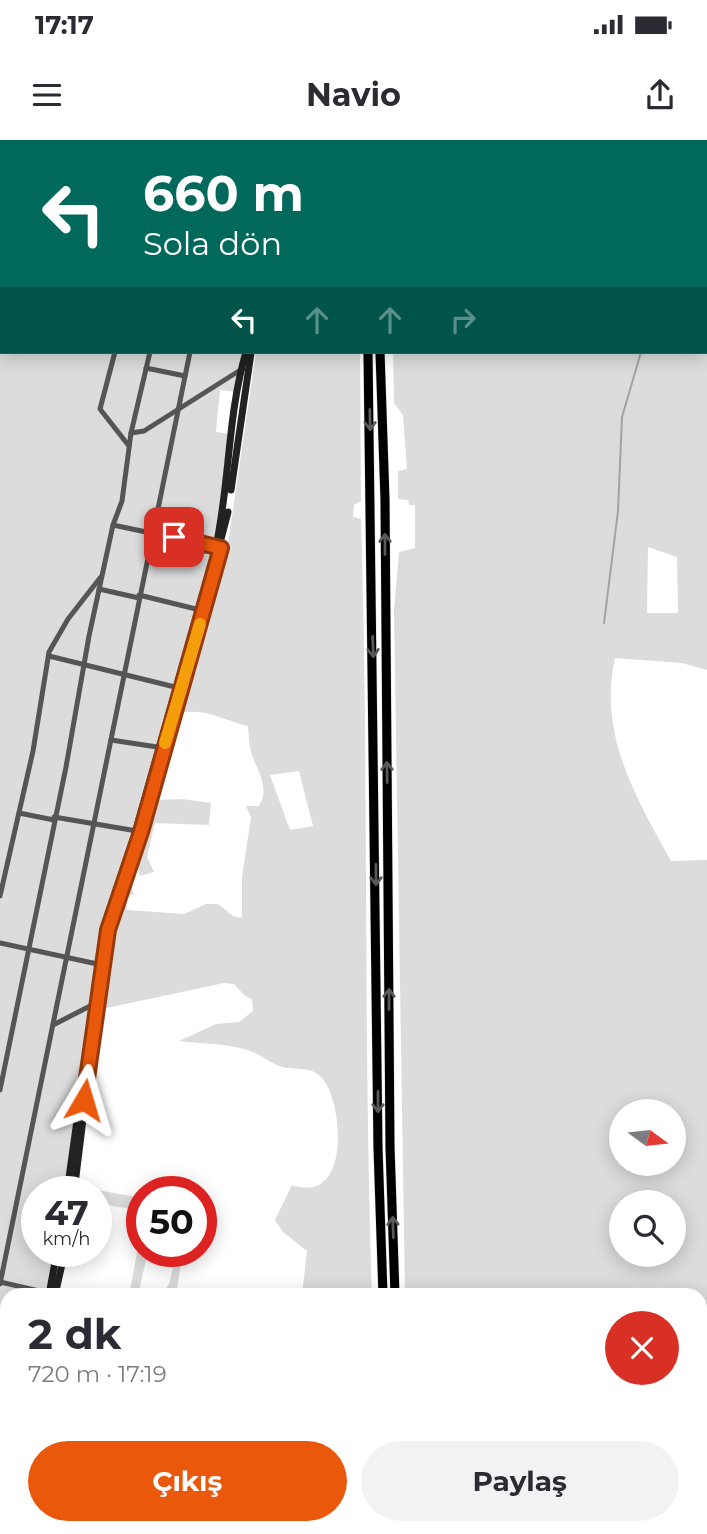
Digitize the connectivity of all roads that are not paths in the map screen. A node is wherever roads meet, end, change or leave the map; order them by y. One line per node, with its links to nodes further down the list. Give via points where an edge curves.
1 (115, 354): 12 (street, via 100,409)
2 (150, 354): 7 (street)
3 (190, 354): 9 (street)
4 (248, 354): 8 (main road)
5 (368, 354): 46 (highway, one-way to 46)
6 (380, 354): 47 (highway, one-way to 6)
7 (146, 368): 9 (street); 11 (street)
8 (244, 368): 10 (street); 15 (main road)
9 (185, 376): 10 (street)
10 (178, 409): 11 (street); 14 (street)
11 (131, 433): 12 (street)
12 (129, 446): 13 (street, via 122,501)
13 (113, 525): 14 (street); 16 (street)
14 (153, 532): 15 (street); 18 (street)
15 (219, 547): 19 (main road)
16 (102, 575): 17 (street); 20 (street, via 68,619)
17 (99, 589): 18 (street); 21 (street)
18 (139, 597): 19 (street); 22 (street)
19 (201, 611): 23 (main road)
20 (49, 656): 21 (street); 26 (street)
21 (84, 667): 22 (street); 27 (street)
22 (124, 675): 23 (street); 24 (street)
23 (180, 688): 25 (main road)
24 (111, 740): 25 (street); 28 (street)
25 (162, 748): 29 (main road)
26 (19, 813): 27 (street); 30 (street)
27 (54, 819): 28 (street); 32 (street)
28 (94, 823): 29 (street); 33 (street)
29 (139, 831): 34 (main road)
30 (0, 896)
31 (0, 943): 32 (street)
32 (27, 947): 33 (street); 37 (street)
33 (66, 956): 34 (street); 36 (street)
34 (99, 964): 35 (main road)
35 (94, 1004): 36 (street); 38 (main road); 39 (main road)
36 (53, 1026): 42 (street)
37 (0, 1090)
38 (69, 1176)
39 (76, 1176)
40 (56, 1267): 44 (main road)
41 (61, 1267): 45 (main road)
42 (0, 1283): 43 (street)
43 (22, 1288)
44 (54, 1288)
45 (55, 1288)
46 (383, 1288)
47 (395, 1288)

